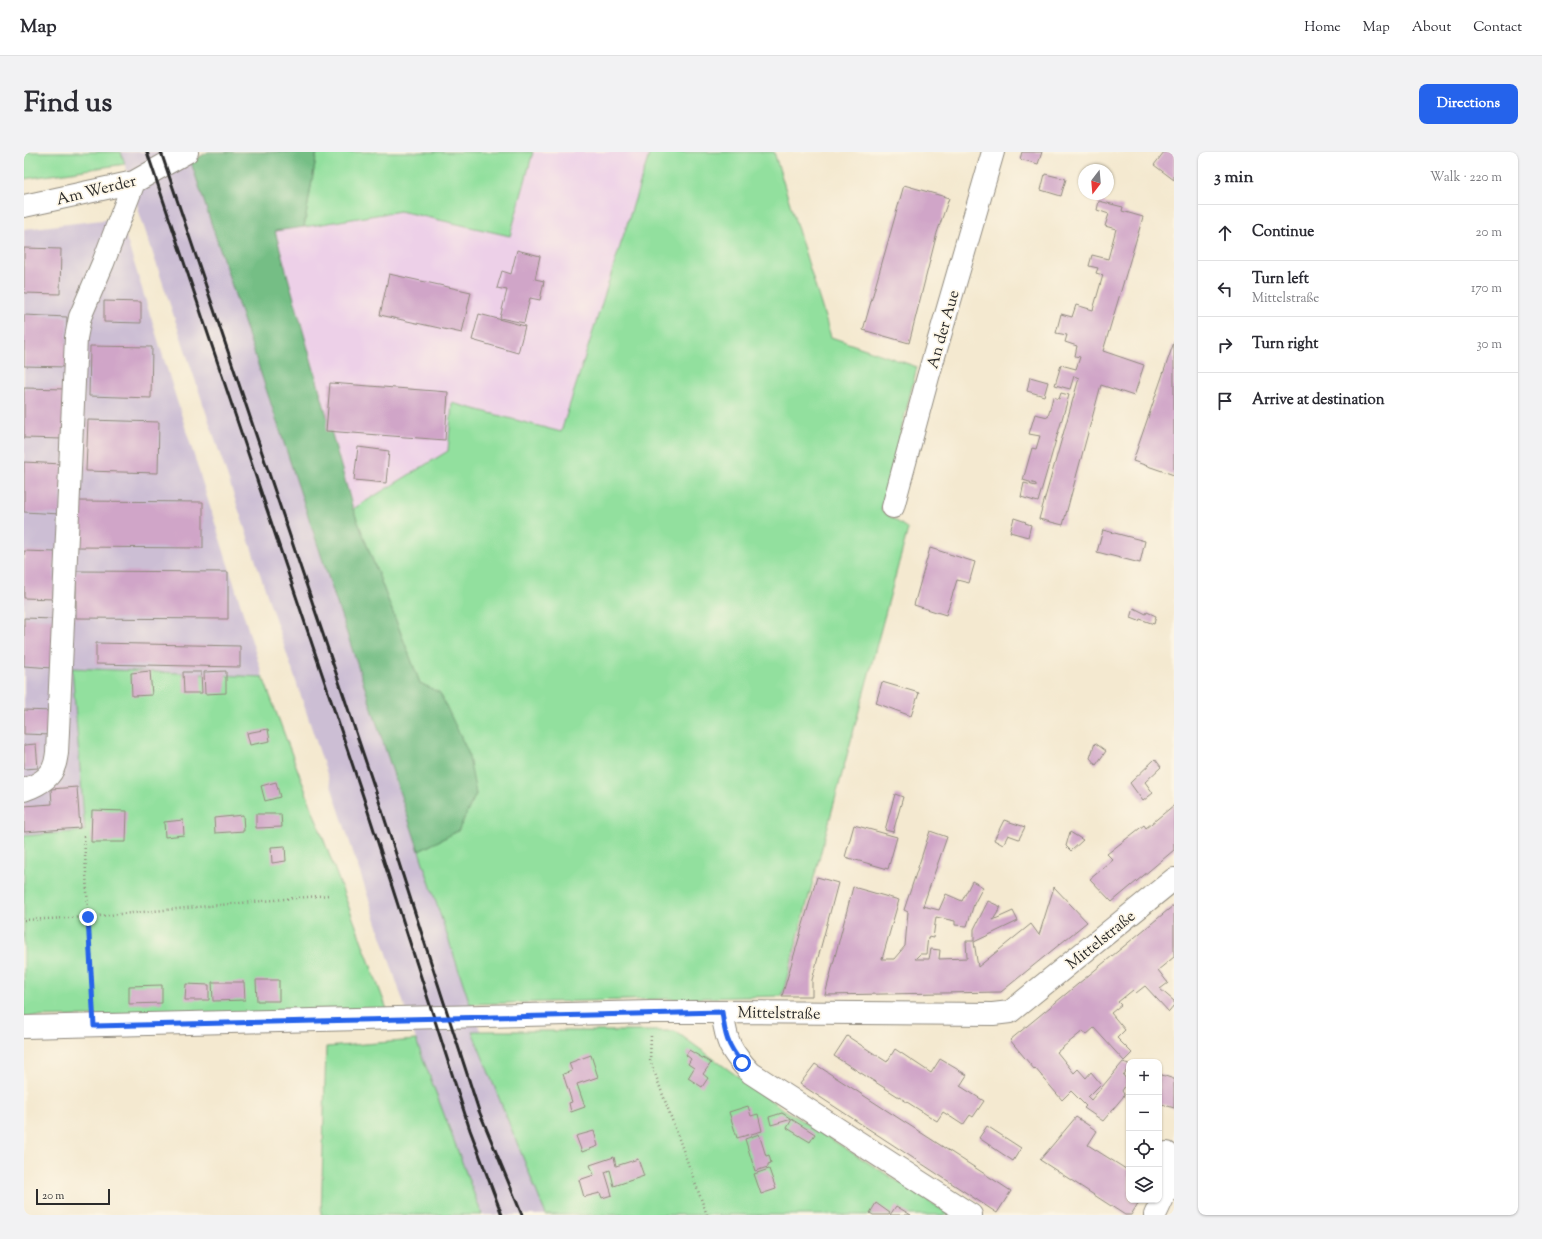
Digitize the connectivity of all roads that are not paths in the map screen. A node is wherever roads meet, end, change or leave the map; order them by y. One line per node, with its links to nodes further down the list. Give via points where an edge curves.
1 (187, 152): 3 (street, Am Werder)
2 (993, 152): 5 (street, An der Aue)
3 (134, 182): 4 (street, Am Werder); 6 (street, via 104,264 80,317 76,338 57,753 54,768 46,777)
4 (24, 206)
5 (893, 507)
6 (24, 790)
7 (1174, 879): 8 (street, Mittelstraße, via 1010,1012)
8 (722, 1012): 9 (street, Mittelstraße); 11 (street, via 726,1036 732,1051 751,1073)
9 (24, 1027)
10 (1167, 1153): 12 (street, via 1168,1187)
11 (971, 1215)
12 (1155, 1215)

